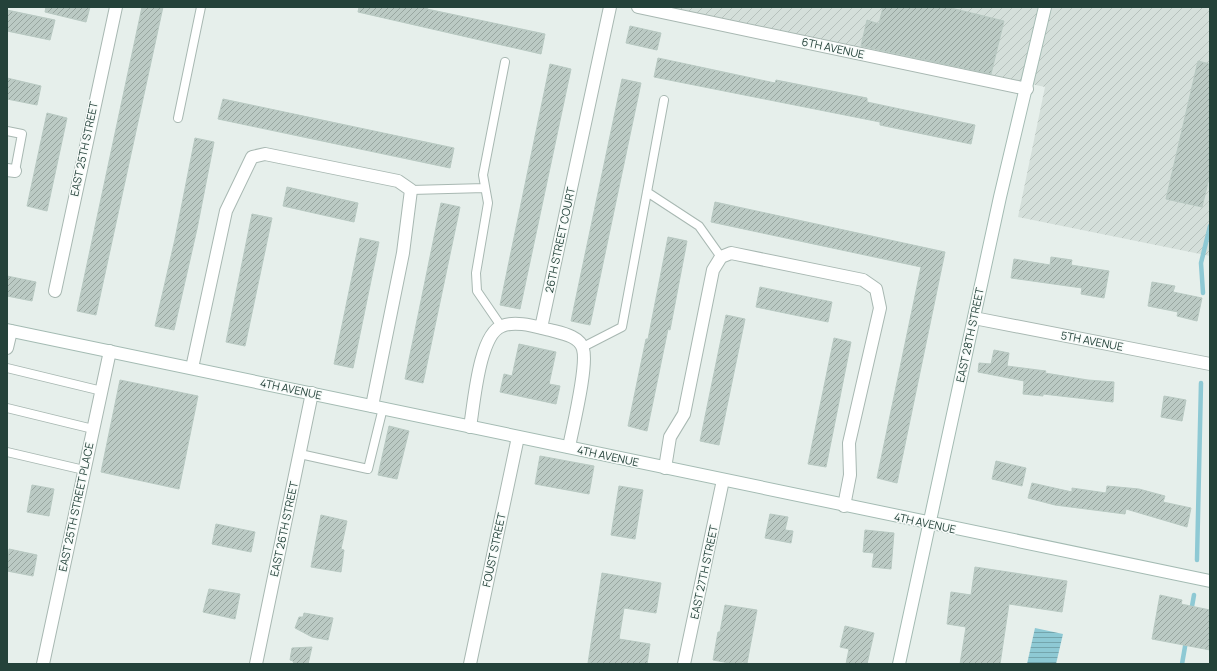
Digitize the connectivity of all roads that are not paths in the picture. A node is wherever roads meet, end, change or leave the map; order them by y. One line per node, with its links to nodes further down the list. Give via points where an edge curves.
1 (116, 7): 16 (street, EAST 25TH STREET)
2 (200, 7): 9 (lane)
3 (610, 7): 19 (street, 26TH STREET COURT)
4 (638, 7): 7 (street, 6TH AVENUE)
5 (1045, 7): 7 (street, EAST 28TH STREET)
6 (505, 62): 12 (lane, via 483,175)
7 (1027, 89): 17 (street, EAST 28TH STREET)
8 (664, 100): 14 (lane)
9 (178, 118)
10 (7, 131): 11 (lane, via 22,134)
11 (11, 170)
12 (485, 188): 13 (lane); 18 (lane, via 488,203 476,273 477,291)
13 (411, 190): 26 (street, via 398,181 265,154 252,157 226,211); 29 (street)
14 (647, 192): 15 (lane, via 699,226); 21 (lane, via 622,327)
15 (721, 257): 37 (street, via 713,270 684,414 670,437); 40 (street, via 732,253 863,280 876,289 880,308 849,443 850,475)
16 (55, 291)
17 (974, 318): 24 (street, 5TH AVENUE); 41 (street, EAST 28TH STREET)
18 (501, 326): 19 (street, via 513,324); 31 (street, via 491,336 484,350)
19 (541, 328): 21 (street, via 574,338)
20 (9, 330): 22 (street); 23 (street, 4TH AVENUE)
21 (583, 347): 34 (street, via 584,363)
22 (7, 348)
23 (110, 351): 26 (street, 4TH AVENUE); 27 (street, EAST 25TH STREET PLACE)
24 (1210, 364)
25 (7, 368): 27 (lane)
26 (192, 368): 28 (street, 4TH AVENUE)
27 (102, 391): 32 (street, EAST 25TH STREET PLACE)
28 (312, 394): 29 (street, 4TH AVENUE); 36 (street, EAST 26TH STREET)
29 (378, 407): 31 (street, 4TH AVENUE); 36 (lane, via 368,469)
30 (7, 408): 32 (lane)
31 (470, 426): 33 (street, 4TH AVENUE)
32 (93, 429): 38 (street, EAST 25TH STREET PLACE)
33 (518, 437): 34 (street, 4TH AVENUE); 45 (street, FOUST STREET)
34 (569, 447): 37 (street, 4TH AVENUE)
35 (7, 452): 38 (lane)
36 (300, 454): 44 (street, EAST 26TH STREET)
37 (665, 468): 39 (street, 4TH AVENUE)
38 (84, 470): 43 (street, EAST 25TH STREET PLACE)
39 (723, 480): 40 (street, 4TH AVENUE); 46 (street, EAST 27TH STREET)
40 (844, 506): 41 (street, 4TH AVENUE)
41 (930, 524): 42 (street, 4TH AVENUE); 47 (street, EAST 28TH STREET)
42 (1210, 581)
43 (43, 664)
44 (256, 664)
45 (470, 664)
46 (684, 664)
47 (899, 664)

